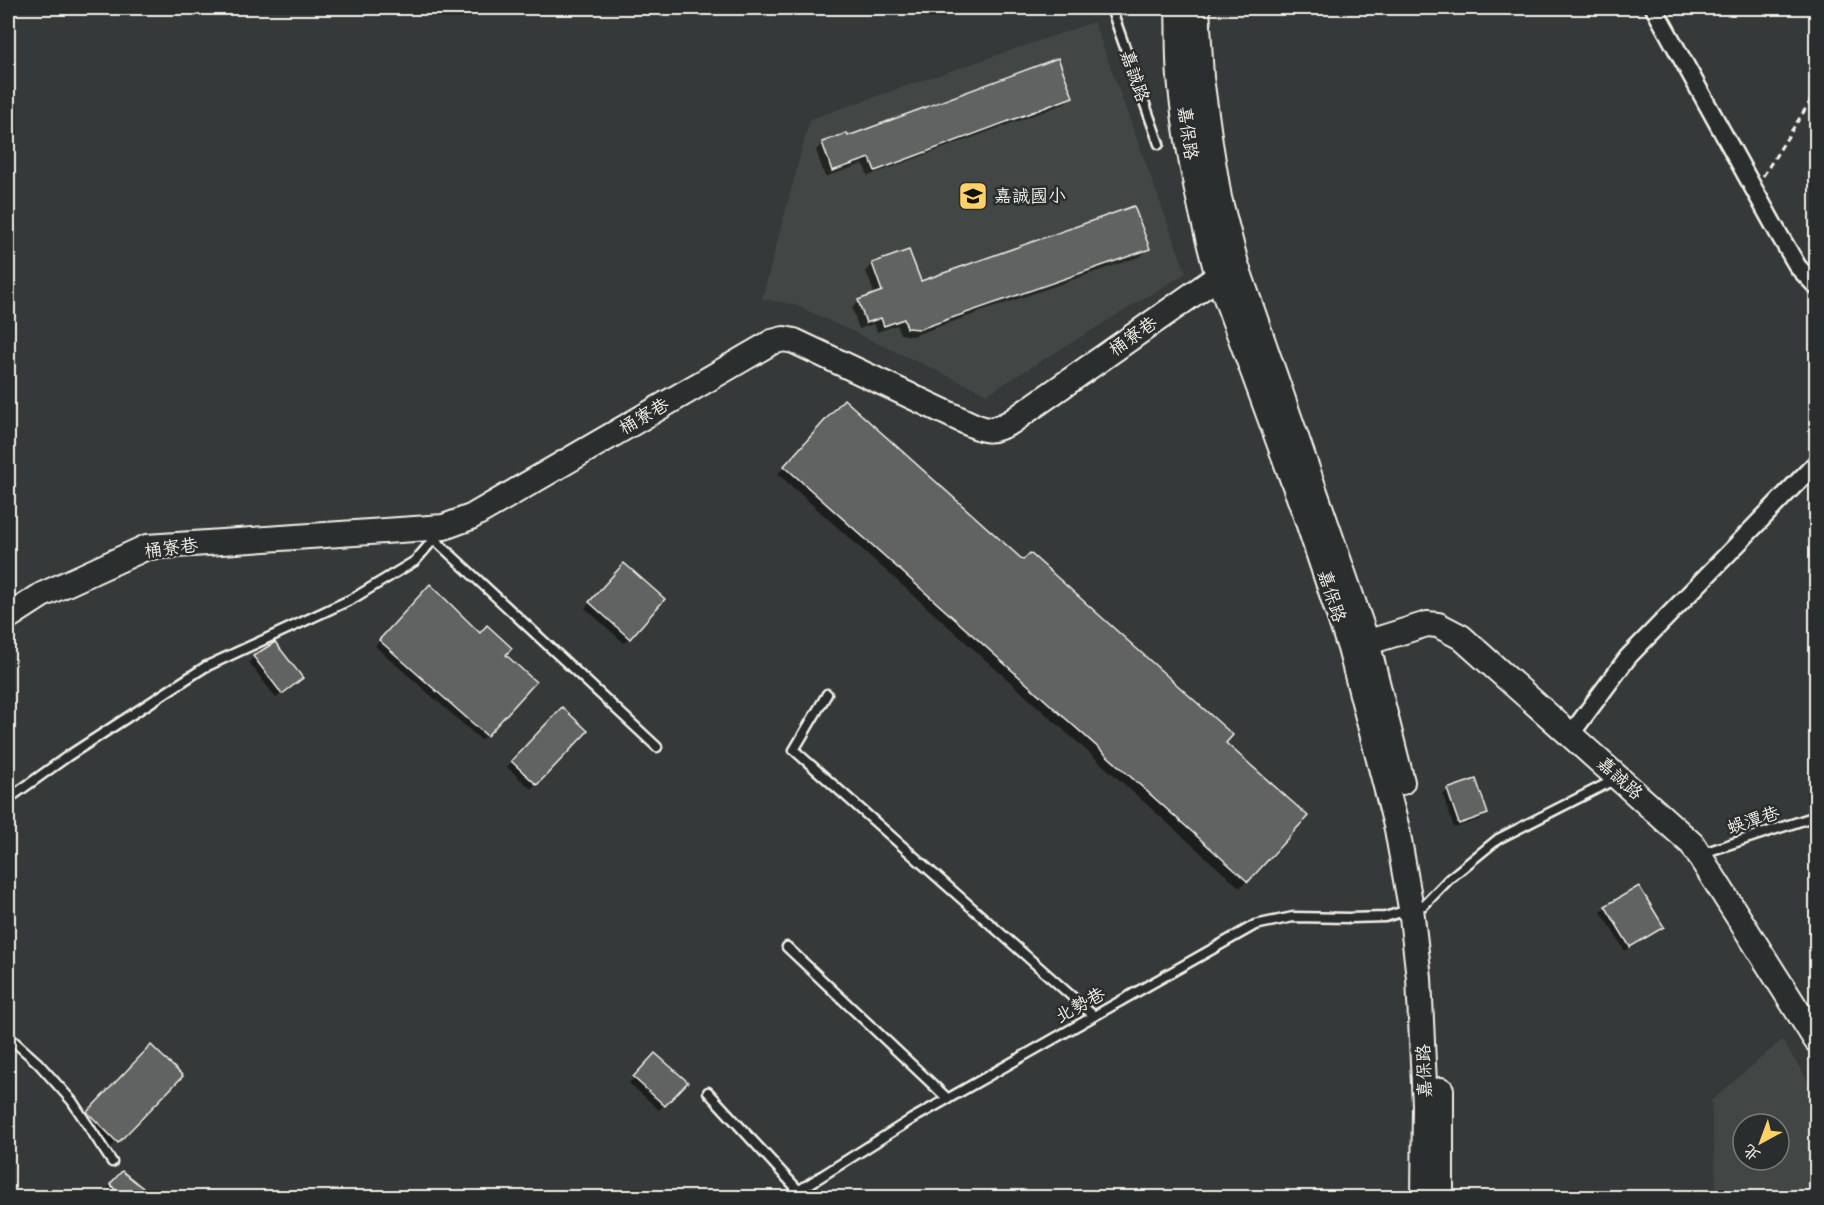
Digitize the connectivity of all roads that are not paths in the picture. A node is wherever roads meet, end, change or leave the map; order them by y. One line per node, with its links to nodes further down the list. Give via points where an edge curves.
1 (1111, 8): 5 (lane, 嘉誠路)
2 (1178, 8): 6 (street, 嘉保路, via 1180,76 1198,193)
3 (1197, 8): 6 (street, 嘉保路)
4 (1654, 8): 7 (street, via 1798,267)
5 (1159, 144)
6 (1227, 270): 9 (street, 桶寮巷, via 995,431 981,429 784,339 772,342); 11 (street, 嘉保路)
7 (1816, 286)
8 (1816, 463): 13 (street, via 1628,657)
9 (439, 533): 10 (street, 桶寮巷, via 147,547 42,594); 14 (lane); 16 (lane, via 415,561 352,599 205,667)
10 (8, 616)
11 (1358, 645): 13 (street, 嘉誠路, via 1427,624 1452,630); 19 (street, 嘉保路, via 1409,812)
12 (827, 694): 21 (lane, via 794,750)
13 (1571, 734): 15 (street, 嘉誠路)
14 (657, 747)
15 (1620, 777): 18 (street, 嘉誠路); 19 (lane, via 1498,839)
16 (8, 799)
17 (1816, 816): 18 (lane, 蜈潭巷)
18 (1699, 854): 23 (street, 嘉誠路)
19 (1417, 907): 21 (lane, 北勢巷, via 1385,917 1293,917 1255,926); 29 (street, 嘉保路, via 1425,1105); 30 (street, 嘉保路, via 1434,988 1440,1070)
20 (787, 947): 25 (lane)
21 (1094, 1016): 25 (lane, 北勢巷)
22 (8, 1036): 26 (lane, via 72,1101)
23 (1816, 1040)
24 (708, 1092): 27 (lane)
25 (948, 1099): 27 (lane, 北勢巷)
26 (112, 1162)
27 (799, 1191): 28 (lane, 北勢巷)
28 (788, 1197)
29 (1424, 1197)
30 (1441, 1197)

